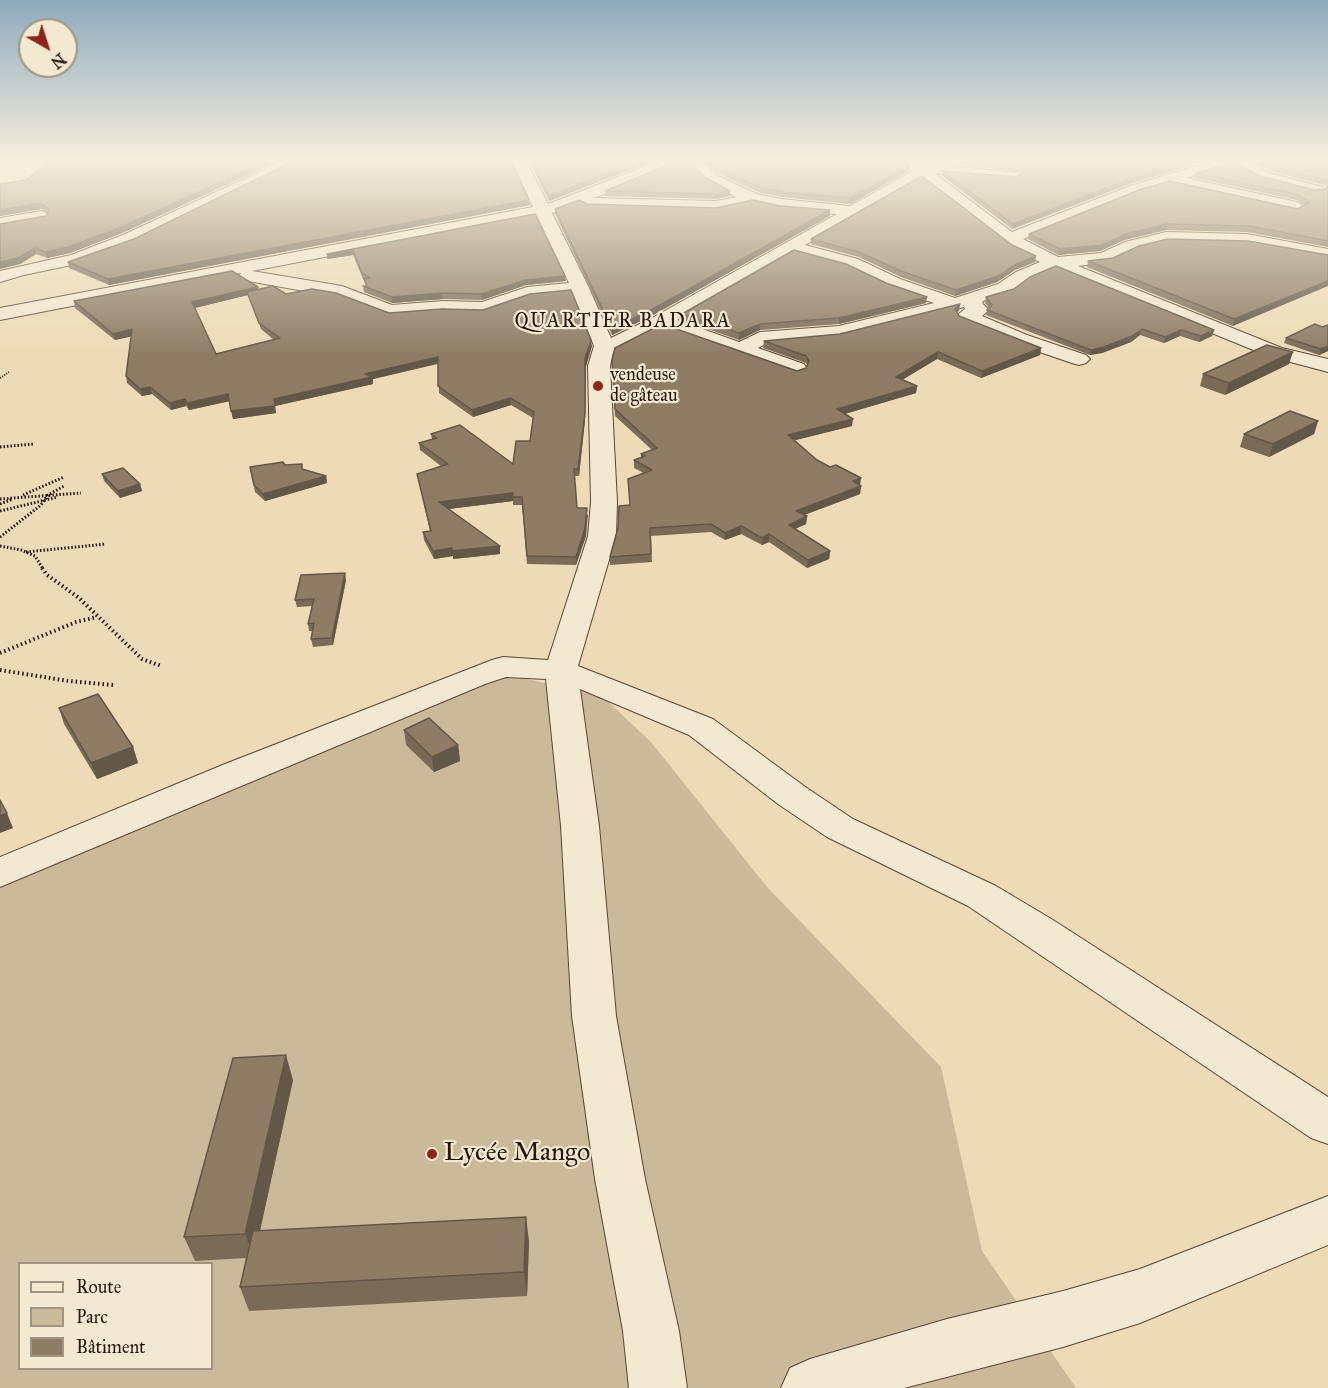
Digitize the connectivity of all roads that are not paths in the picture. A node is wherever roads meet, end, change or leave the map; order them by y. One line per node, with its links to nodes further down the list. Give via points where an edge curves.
1 (157, 226): 14 (street, via 75,259)
2 (463, 226): 15 (street)
3 (551, 226): 17 (street)
4 (828, 226): 10 (street)
5 (996, 226): 8 (street)
6 (1043, 226): 8 (street)
7 (1315, 232): 9 (street)
8 (1011, 238): 12 (street)
9 (1288, 246): 11 (street); 12 (street, via 1247,239 1166,237 1105,258)
10 (792, 247): 20 (street, via 852,263 893,283); 22 (street)
11 (1328, 254)
12 (1055, 263): 19 (street); 26 (street, via 1275,352)
13 (0, 265): 14 (street)
14 (20, 270): 16 (street); 18 (street)
15 (215, 274): 17 (street, via 266,277 331,290 390,310 484,308 527,292); 18 (street)
16 (0, 277)
17 (580, 288): 23 (street)
18 (111, 294): 21 (street)
19 (975, 298): 20 (street); 25 (street, via 972,305 979,310 966,316)
20 (955, 304): 24 (street, via 839,332 759,338)
21 (0, 315)
22 (661, 321): 23 (street); 24 (street)
23 (603, 350): 28 (street, via 599,366 602,536)
24 (740, 350): 27 (street)
25 (1079, 358)
26 (1328, 366)
27 (796, 369)
28 (561, 670): 29 (street, via 503,667 474,677); 30 (street, via 702,727 840,828 982,896); 32 (street, via 580,826 594,1016)
29 (0, 873)
30 (1328, 1123)
31 (1328, 1220): 33 (street, via 1140,1296)
32 (658, 1388)
33 (810, 1388)

